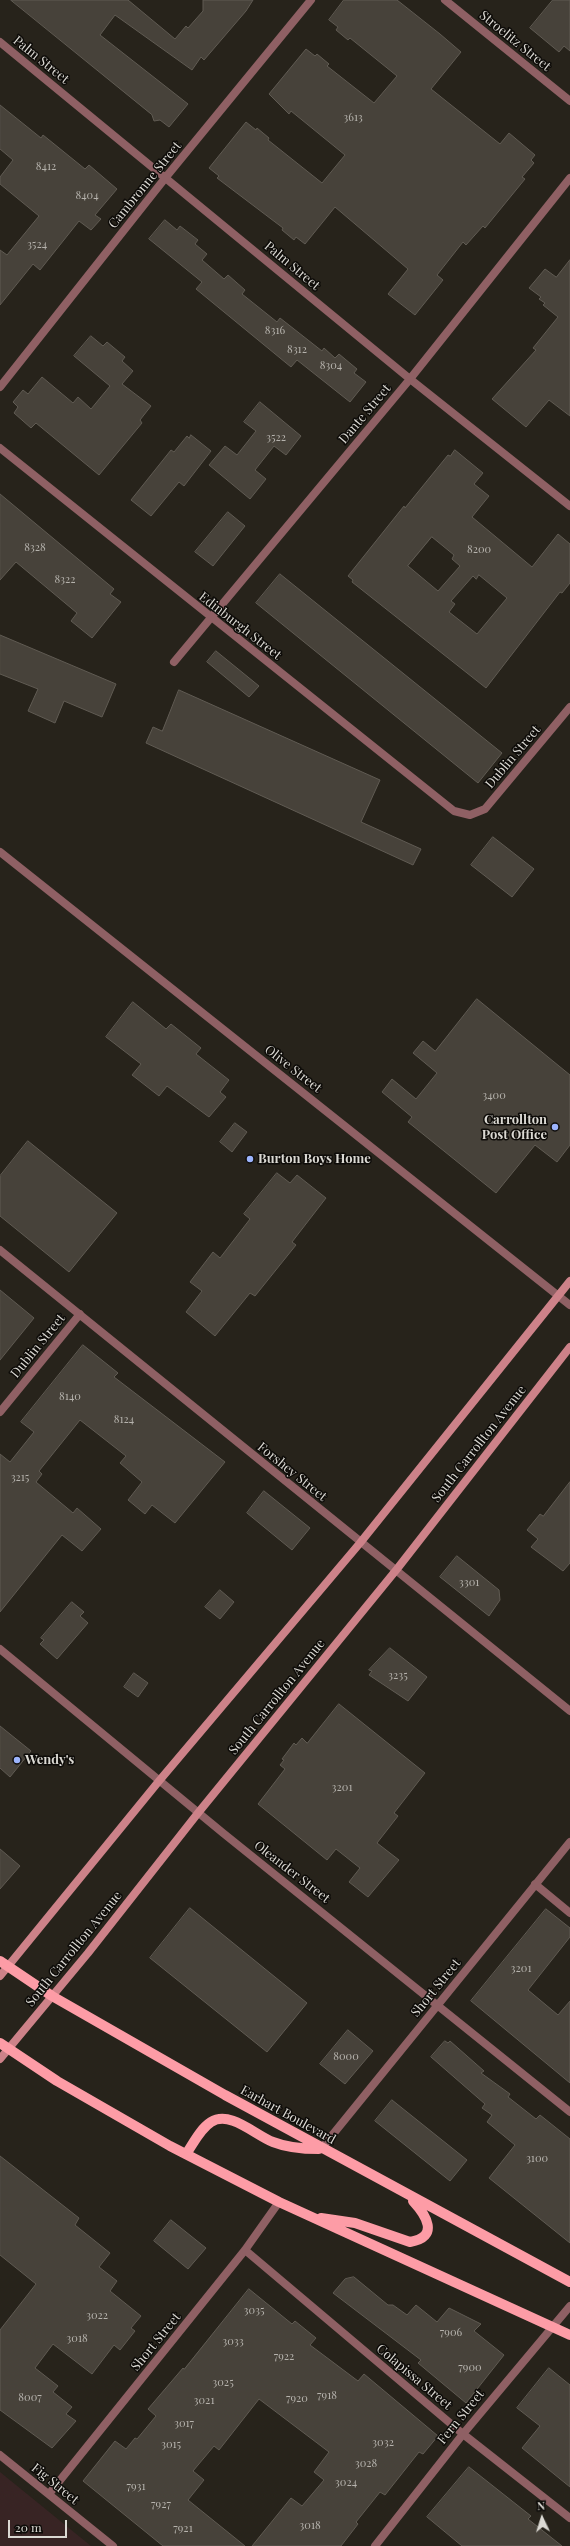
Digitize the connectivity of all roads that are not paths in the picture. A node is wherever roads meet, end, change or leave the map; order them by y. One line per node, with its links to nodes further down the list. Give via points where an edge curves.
1 (311, 0): 5 (street, Cambronne Street)
2 (446, 0): 4 (street, Stroelitz Street)
3 (0, 42): 5 (street, Palm Street)
4 (570, 101)
5 (166, 177): 7 (street, Palm Street); 8 (street, Cambronne Street)
6 (570, 178): 7 (street, Dante Street)
7 (410, 379): 10 (street, Palm Street); 11 (street, Dante Street)
8 (0, 387)
9 (0, 448): 11 (street, Edinburgh Street)
10 (570, 506)
11 (210, 618): 12 (street, Dante Street); 14 (street, Edinburgh Street, via 454,811)
12 (174, 662)
13 (570, 707): 14 (street, Dublin Street, via 485,809)
14 (470, 815)
15 (0, 852): 18 (street, Olive Street)
16 (0, 1250): 20 (street, Forshey Street)
17 (570, 1281): 18 (main road)
18 (559, 1295): 19 (street, Olive Street); 23 (main road)
19 (570, 1305)
20 (80, 1314): 22 (street, Dublin Street); 23 (street, Forshey Street)
21 (570, 1348): 24 (main road, South Carrollton Avenue)
22 (0, 1412)
23 (360, 1543): 24 (street, Forshey Street); 27 (main road, via 313,1595)
24 (397, 1569): 26 (street, Forshey Street); 28 (main road, South Carrollton Avenue)
25 (0, 1649): 27 (street, Oleander Street)
26 (570, 1712)
27 (159, 1781): 28 (street, Oleander Street); 32 (main road)
28 (198, 1813): 34 (main road, South Carrollton Avenue); 35 (street, Oleander Street)
29 (570, 1842): 30 (street, Short Street)
30 (535, 1884): 31 (street); 35 (street, Short Street)
31 (570, 1913)
32 (4, 1963): 33 (main road); 34 (main road, Earhart Boulevard)
33 (0, 1976)
34 (52, 1996): 36 (main road, South Carrollton Avenue); 39 (main road, Earhart Boulevard)
35 (438, 2004): 38 (street, Oleander Street); 39 (street, Short Street)
36 (4, 2046): 37 (main road, South Carrollton Avenue); 40 (main road, via 57,2081)
37 (0, 2059)
38 (570, 2112)
39 (321, 2149): 40 (main road, via 299,2148 273,2142 240,2124 219,2119 210,2122 202,2130); 41 (main road, Earhart Boulevard)
40 (186, 2154): 42 (main road)
41 (406, 2194): 43 (main road, via 424,2213 428,2224 426,2234 420,2241 410,2242 355,2223); 45 (main road, Earhart Boulevard)
42 (279, 2202): 43 (main road); 44 (street, Short Street)
43 (308, 2215): 47 (main road)
44 (245, 2250): 49 (street, Colapissa Street); 51 (street, Short Street)
45 (570, 2282)
46 (570, 2306): 47 (street, Fern Street)
47 (552, 2328): 48 (main road); 49 (street, Fern Street)
48 (570, 2335)
49 (462, 2434): 52 (street, Colapissa Street); 54 (street, Fern Street)
50 (0, 2455): 51 (street, Fig Street)
51 (49, 2494): 53 (street, Fig Street)
52 (570, 2518)
53 (113, 2546)
54 (375, 2546)

